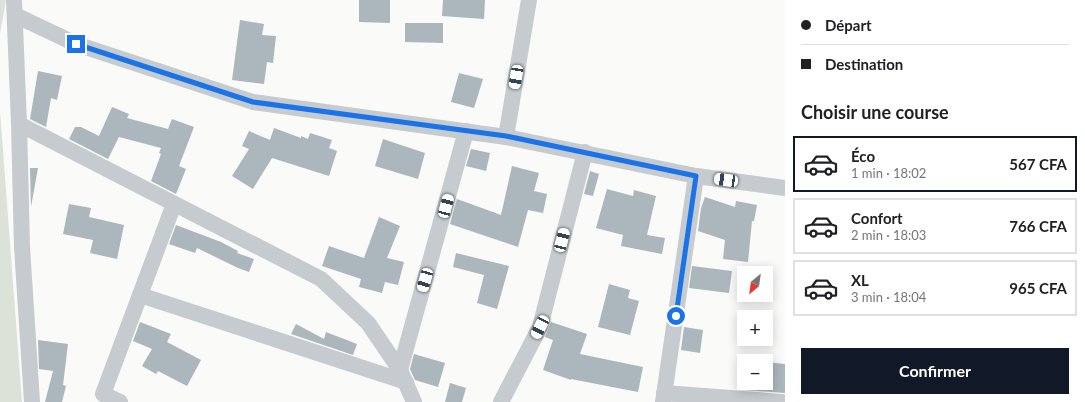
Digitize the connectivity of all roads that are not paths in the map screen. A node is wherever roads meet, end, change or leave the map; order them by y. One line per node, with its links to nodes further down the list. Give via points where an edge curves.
1 (529, 0): 5 (street)
2 (14, 8): 3 (street); 4 (street, via 76,44 253,102)
3 (20, 124): 9 (street); 13 (street, via 22,247)
4 (466, 131): 5 (street); 11 (street)
5 (506, 136): 6 (street)
6 (585, 152): 7 (street); 16 (street, via 540,327)
7 (696, 176): 8 (street); 12 (street)
8 (785, 188)
9 (174, 204): 10 (street); 11 (street, via 321,279 368,323)
10 (140, 295): 11 (street); 14 (street, via 103,394)
11 (403, 376): 15 (street)
12 (664, 398): 17 (street)
13 (32, 402)
14 (120, 402)
15 (414, 402)
16 (501, 402)
17 (782, 402)

